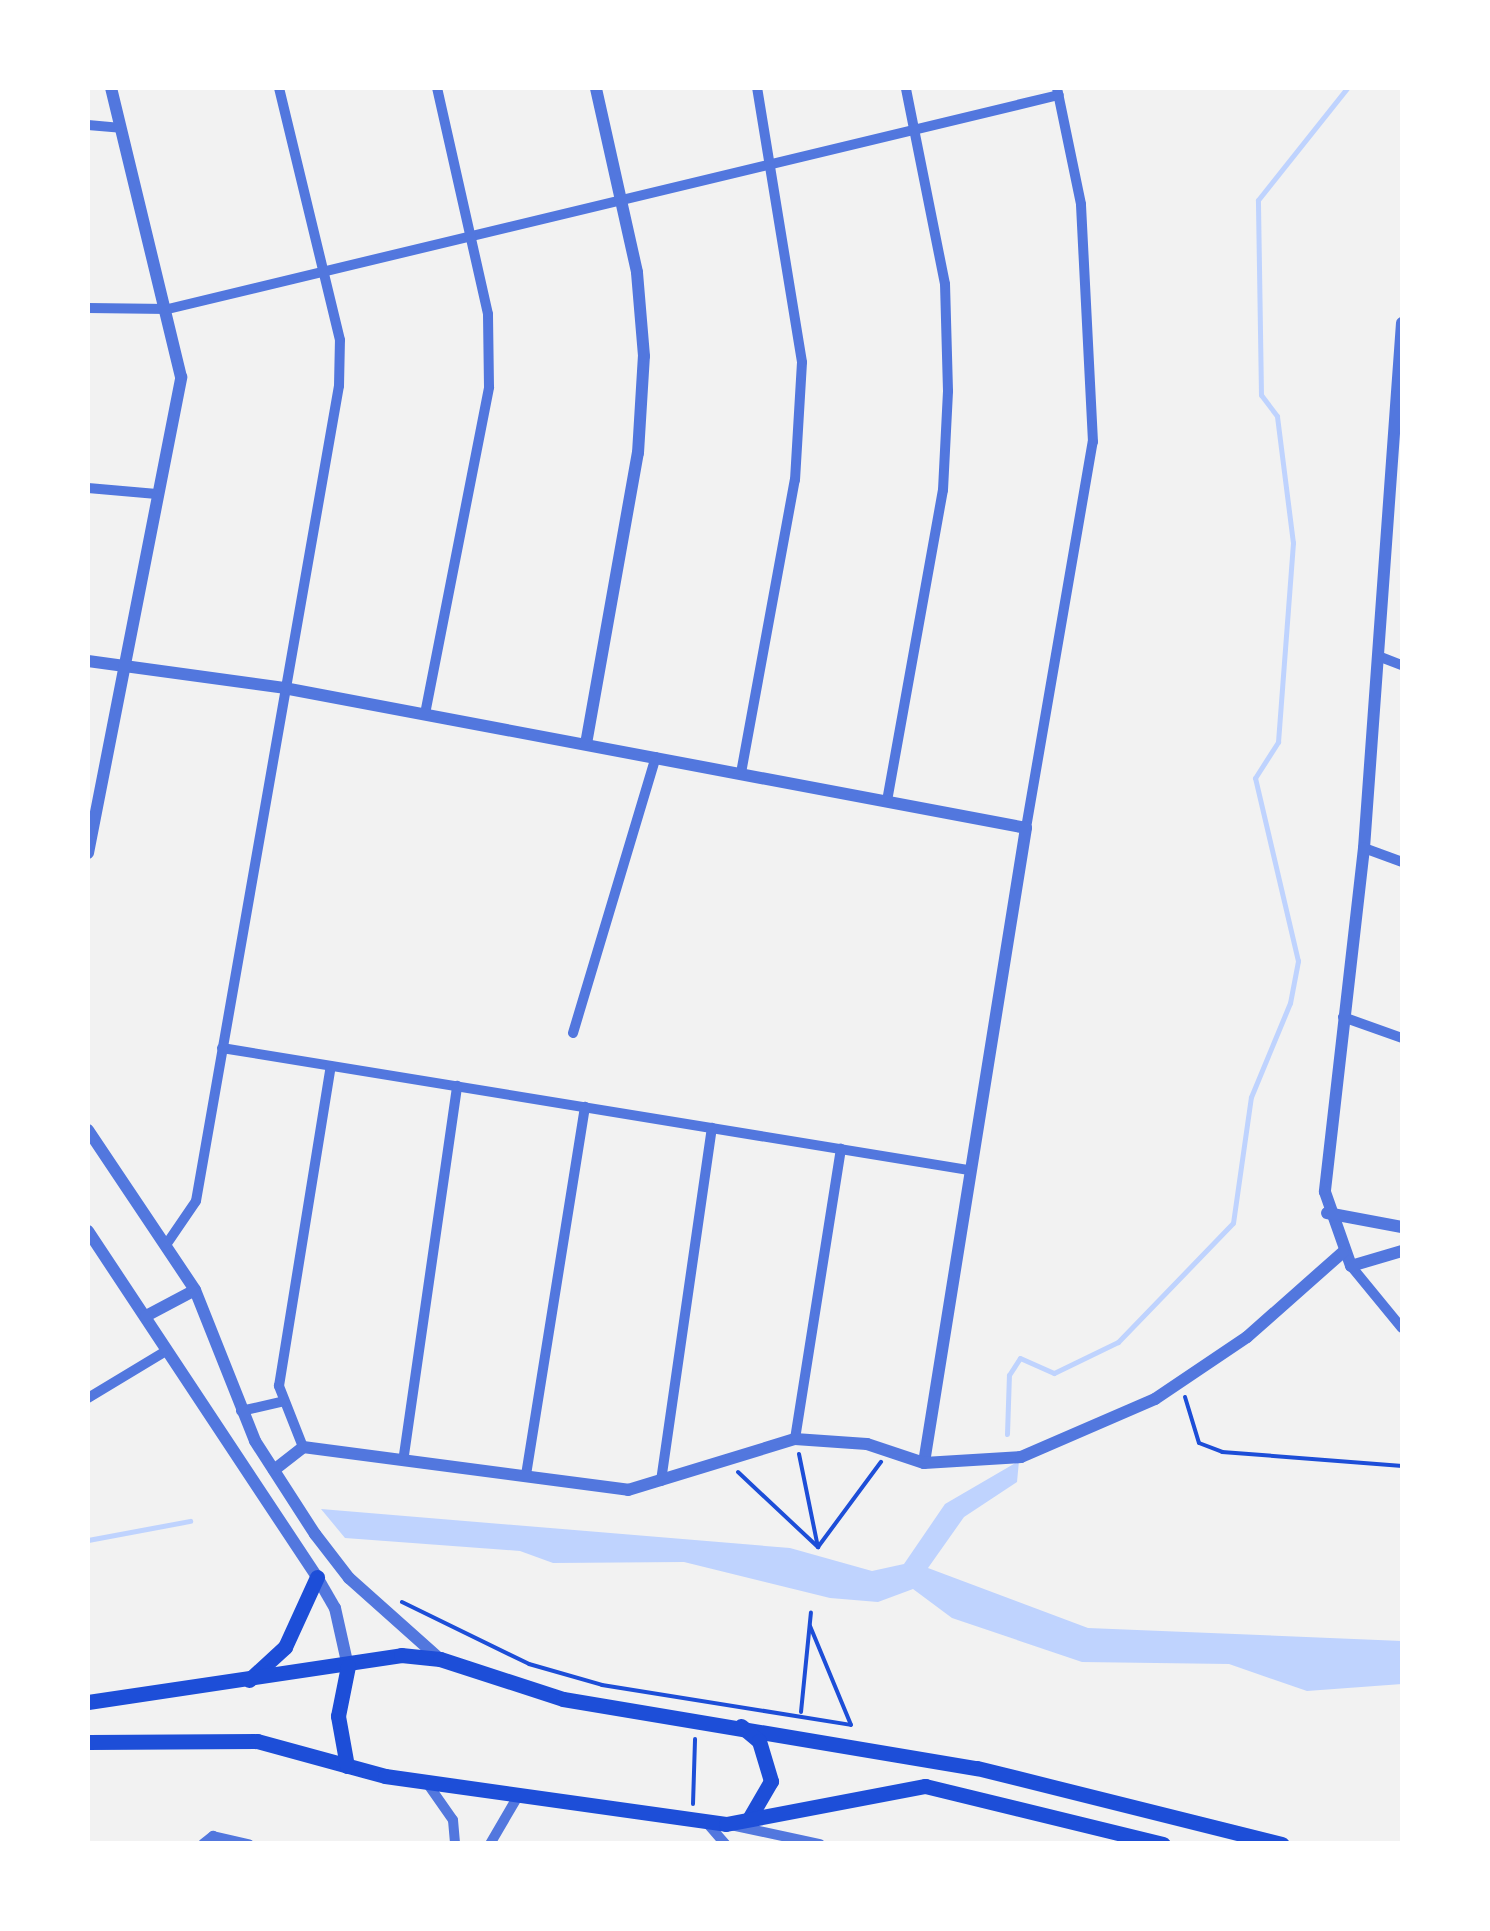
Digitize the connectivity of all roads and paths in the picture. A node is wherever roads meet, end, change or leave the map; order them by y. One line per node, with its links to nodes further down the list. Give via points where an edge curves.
1 (111, 88): 9 (street)
2 (280, 88): 14 (street)
3 (437, 88): 13 (street)
4 (596, 88): 12 (street)
5 (758, 88): 11 (street)
6 (906, 88): 10 (street)
7 (1058, 91): 10 (street); 31 (street, via 1088,274 1093,442)
8 (88, 125): 9 (street)
9 (121, 128): 16 (street)
10 (916, 130): 11 (street); 30 (street, via 945,284 947,410 943,490)
11 (775, 164): 12 (street); 29 (street, via 802,362 795,480)
12 (623, 201): 13 (street); 27 (street, via 644,356 638,454)
13 (474, 236): 14 (street); 26 (street, via 489,387)
14 (324, 272): 16 (street); 25 (street, via 338,386)
15 (88, 308): 16 (street)
16 (168, 309): 20 (street, via 180,377)
17 (1402, 323): 18 (street)
18 (1398, 479): 21 (street)
19 (88, 488): 20 (street)
20 (158, 494): 23 (street)
21 (1378, 656): 24 (street); 32 (street)
22 (88, 661): 23 (street)
23 (124, 665): 25 (street); 33 (street)
24 (1402, 665)
25 (284, 688): 26 (street); 38 (street)
26 (426, 714): 27 (street)
27 (586, 744): 28 (street)
28 (656, 757): 29 (street); 36 (street)
29 (741, 773): 30 (street)
30 (887, 801): 31 (street)
31 (1026, 828): 45 (street)
32 (1364, 848): 34 (street); 35 (street)
33 (88, 853)
34 (1402, 862)
35 (1343, 1017): 37 (street); 46 (street)
36 (573, 1033)
37 (1402, 1038)
38 (222, 1048): 39 (street); 49 (street, via 196,1201)
39 (331, 1066): 40 (street); 59 (street)
40 (457, 1086): 41 (street); 64 (street)
41 (585, 1108): 42 (street); 69 (street)
42 (712, 1128): 44 (street); 70 (street)
43 (88, 1130): 49 (street)
44 (841, 1149): 45 (street); 61 (street)
45 (969, 1170): 65 (street)
46 (1327, 1213): 47 (street); 51 (street)
47 (1402, 1227)
48 (88, 1231): 54 (street)
49 (166, 1245): 53 (street)
50 (1402, 1251): 52 (street)
51 (1343, 1252): 52 (street); 57 (street)
52 (1351, 1266): 55 (street)
53 (194, 1290): 54 (street); 60 (street)
54 (146, 1316): 56 (street)
55 (1402, 1328)
56 (166, 1351): 58 (street); 72 (street)
57 (1182, 1381): 65 (street, via 1021,1456); 67 (path, via 1188,1427 1222,1452)
58 (88, 1398)
59 (281, 1402): 60 (street); 62 (street)
60 (241, 1411): 68 (street)
61 (796, 1439): 63 (street); 66 (street); 71 (path)
62 (303, 1447): 64 (street); 68 (street)
63 (888, 1452): 65 (street); 71 (path)
64 (404, 1455): 69 (street)
65 (924, 1463)
66 (730, 1464): 70 (street); 71 (path)
67 (1402, 1466)
68 (274, 1470): 76 (street, via 348,1578)
69 (526, 1475): 70 (street, via 628,1490)
70 (661, 1481)
71 (818, 1547)
72 (317, 1577): 77 (street); 78 (main road, via 285,1647)
73 (395, 1598): 80 (path, via 530,1664 602,1685)
74 (811, 1612): 75 (path)
75 (810, 1626): 80 (path); 80 (path, via 850,1725)
76 (440, 1659): 77 (main road, via 401,1655); 81 (main road, via 562,1699)
77 (348, 1666): 78 (main road); 84 (main road, via 338,1716)
78 (248, 1682): 79 (main road)
79 (88, 1702)
80 (801, 1714)
81 (740, 1726): 88 (main road, via 759,1741 771,1780); 98 (main road, via 978,1768)
82 (695, 1738): 87 (path)
83 (88, 1742): 84 (main road, via 256,1741)
84 (347, 1766): 85 (main road)
85 (426, 1782): 86 (main road); 93 (street, via 454,1820)
86 (518, 1796): 89 (main road); 94 (street)
87 (693, 1804)
88 (749, 1819): 90 (main road); 97 (main road, via 926,1786)
89 (706, 1822): 90 (main road); 95 (street)
90 (726, 1824): 96 (street)
91 (203, 1844): 92 (street, via 214,1836)
92 (248, 1844)
93 (455, 1844)
94 (490, 1844)
95 (726, 1844)
96 (820, 1844)
97 (1163, 1844)
98 (1282, 1844)

